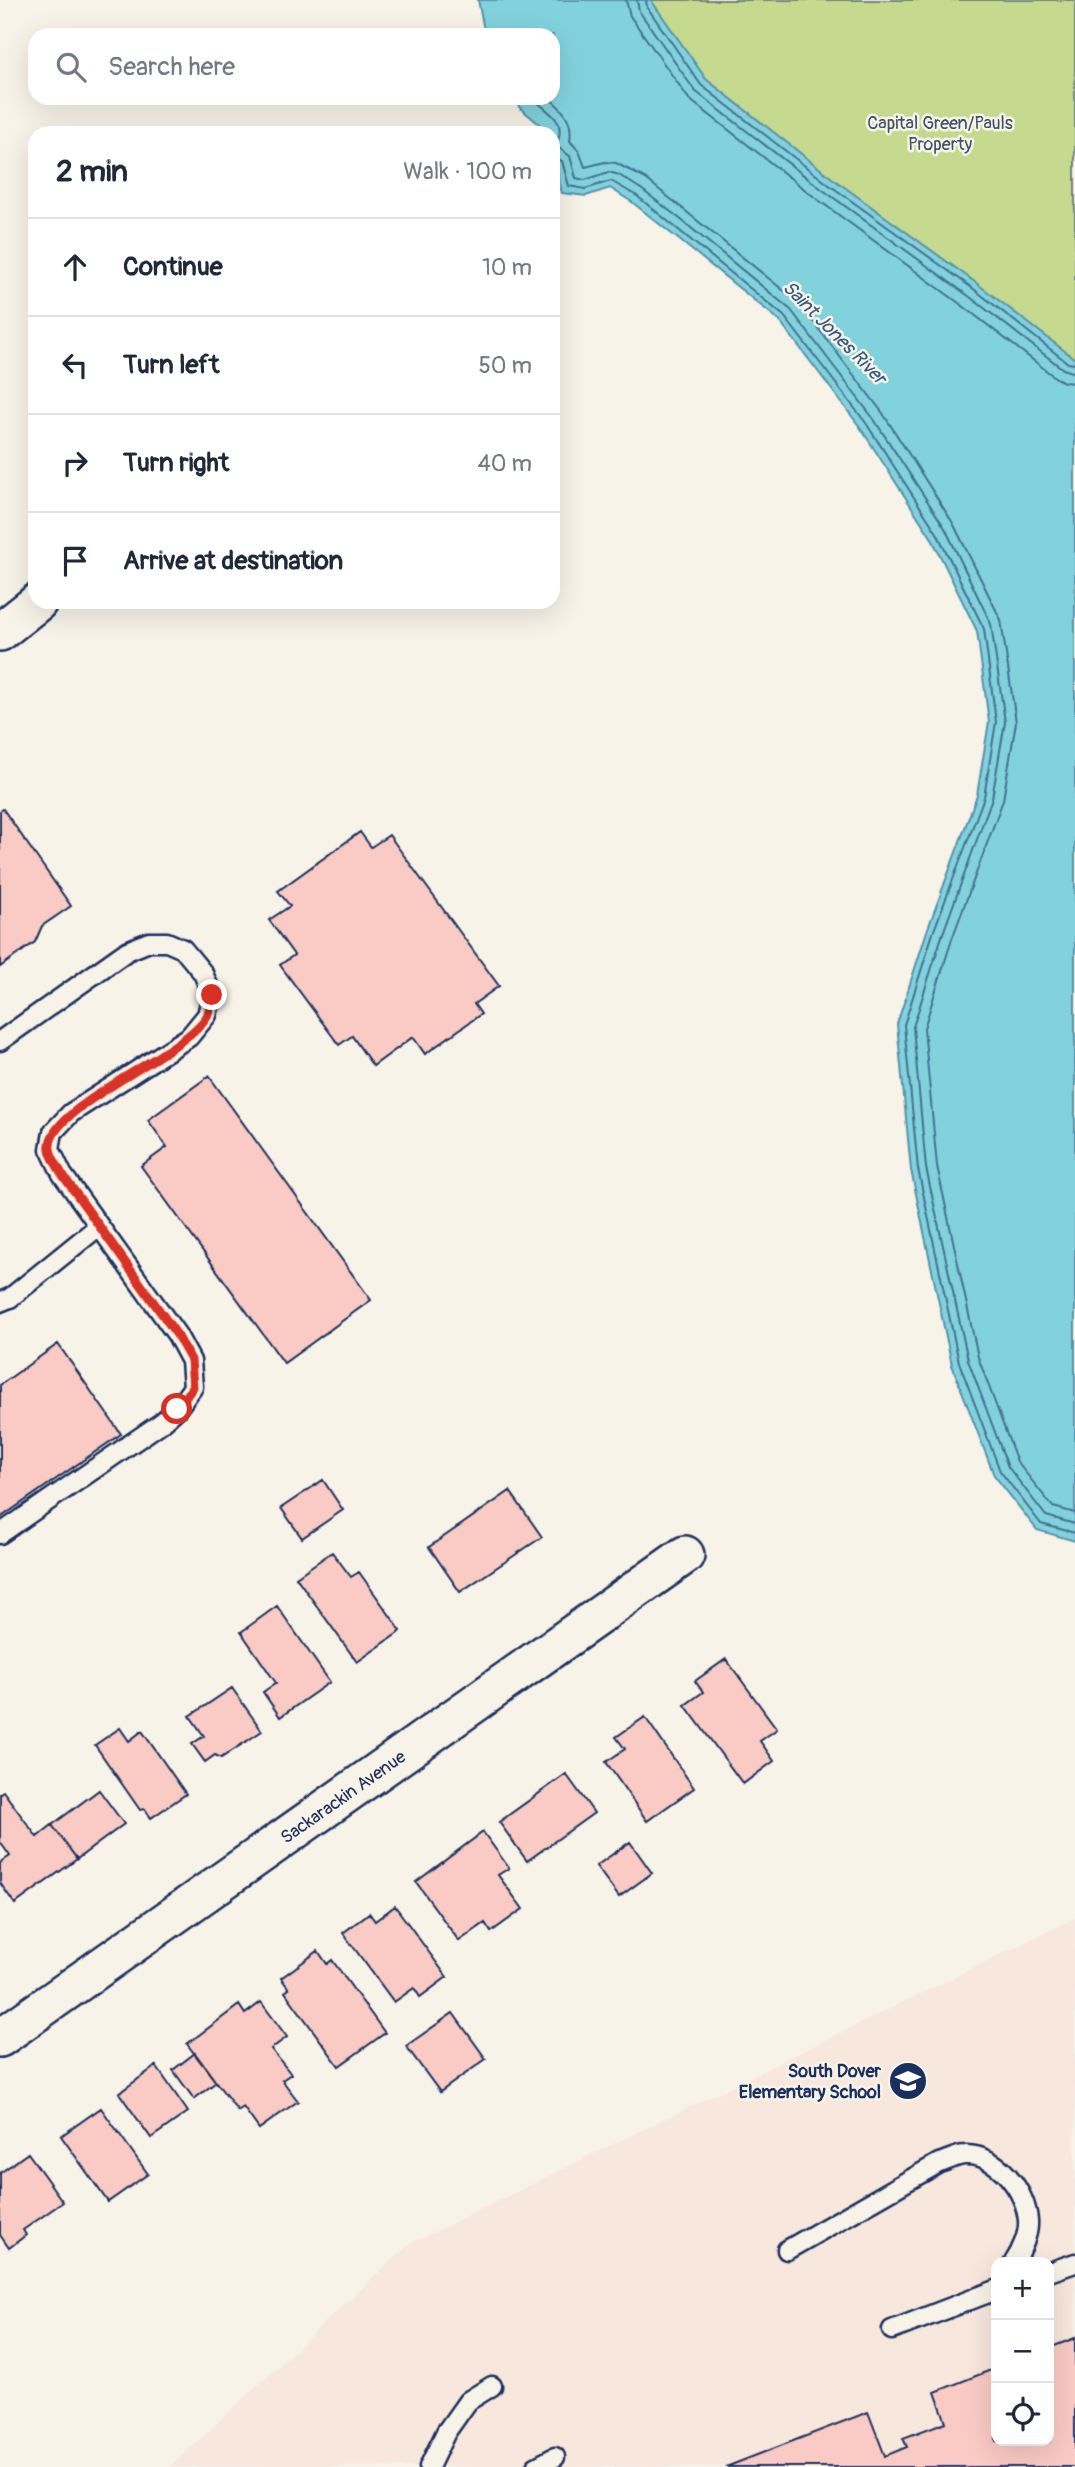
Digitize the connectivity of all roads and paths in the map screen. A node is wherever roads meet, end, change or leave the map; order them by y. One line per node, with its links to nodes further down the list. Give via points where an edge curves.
1 (29, 609): 2 (street)
2 (0, 632)
3 (0, 1041): 4 (lane, via 127,951 149,943 167,942 183,949 203,973 212,995 207,1015 188,1037 71,1113 53,1132 50,1149 55,1161)
4 (99, 1226): 5 (lane); 6 (lane, via 177,1335 191,1360 193,1387 160,1423)
5 (0, 1303)
6 (0, 1534)
7 (685, 1555): 8 (street, Sackarackin Avenue)
8 (0, 2038)
9 (787, 2250): 10 (lane, via 939,2163 965,2155 987,2159 1007,2173 1020,2193 1029,2222)
10 (1017, 2257)
11 (1075, 2263): 12 (lane)
12 (1054, 2270)
13 (991, 2293): 14 (lane)
14 (892, 2330)
15 (492, 2386): 17 (lane, via 468,2401 446,2431)
16 (555, 2457): 18 (lane)
17 (429, 2467)
18 (536, 2467)

